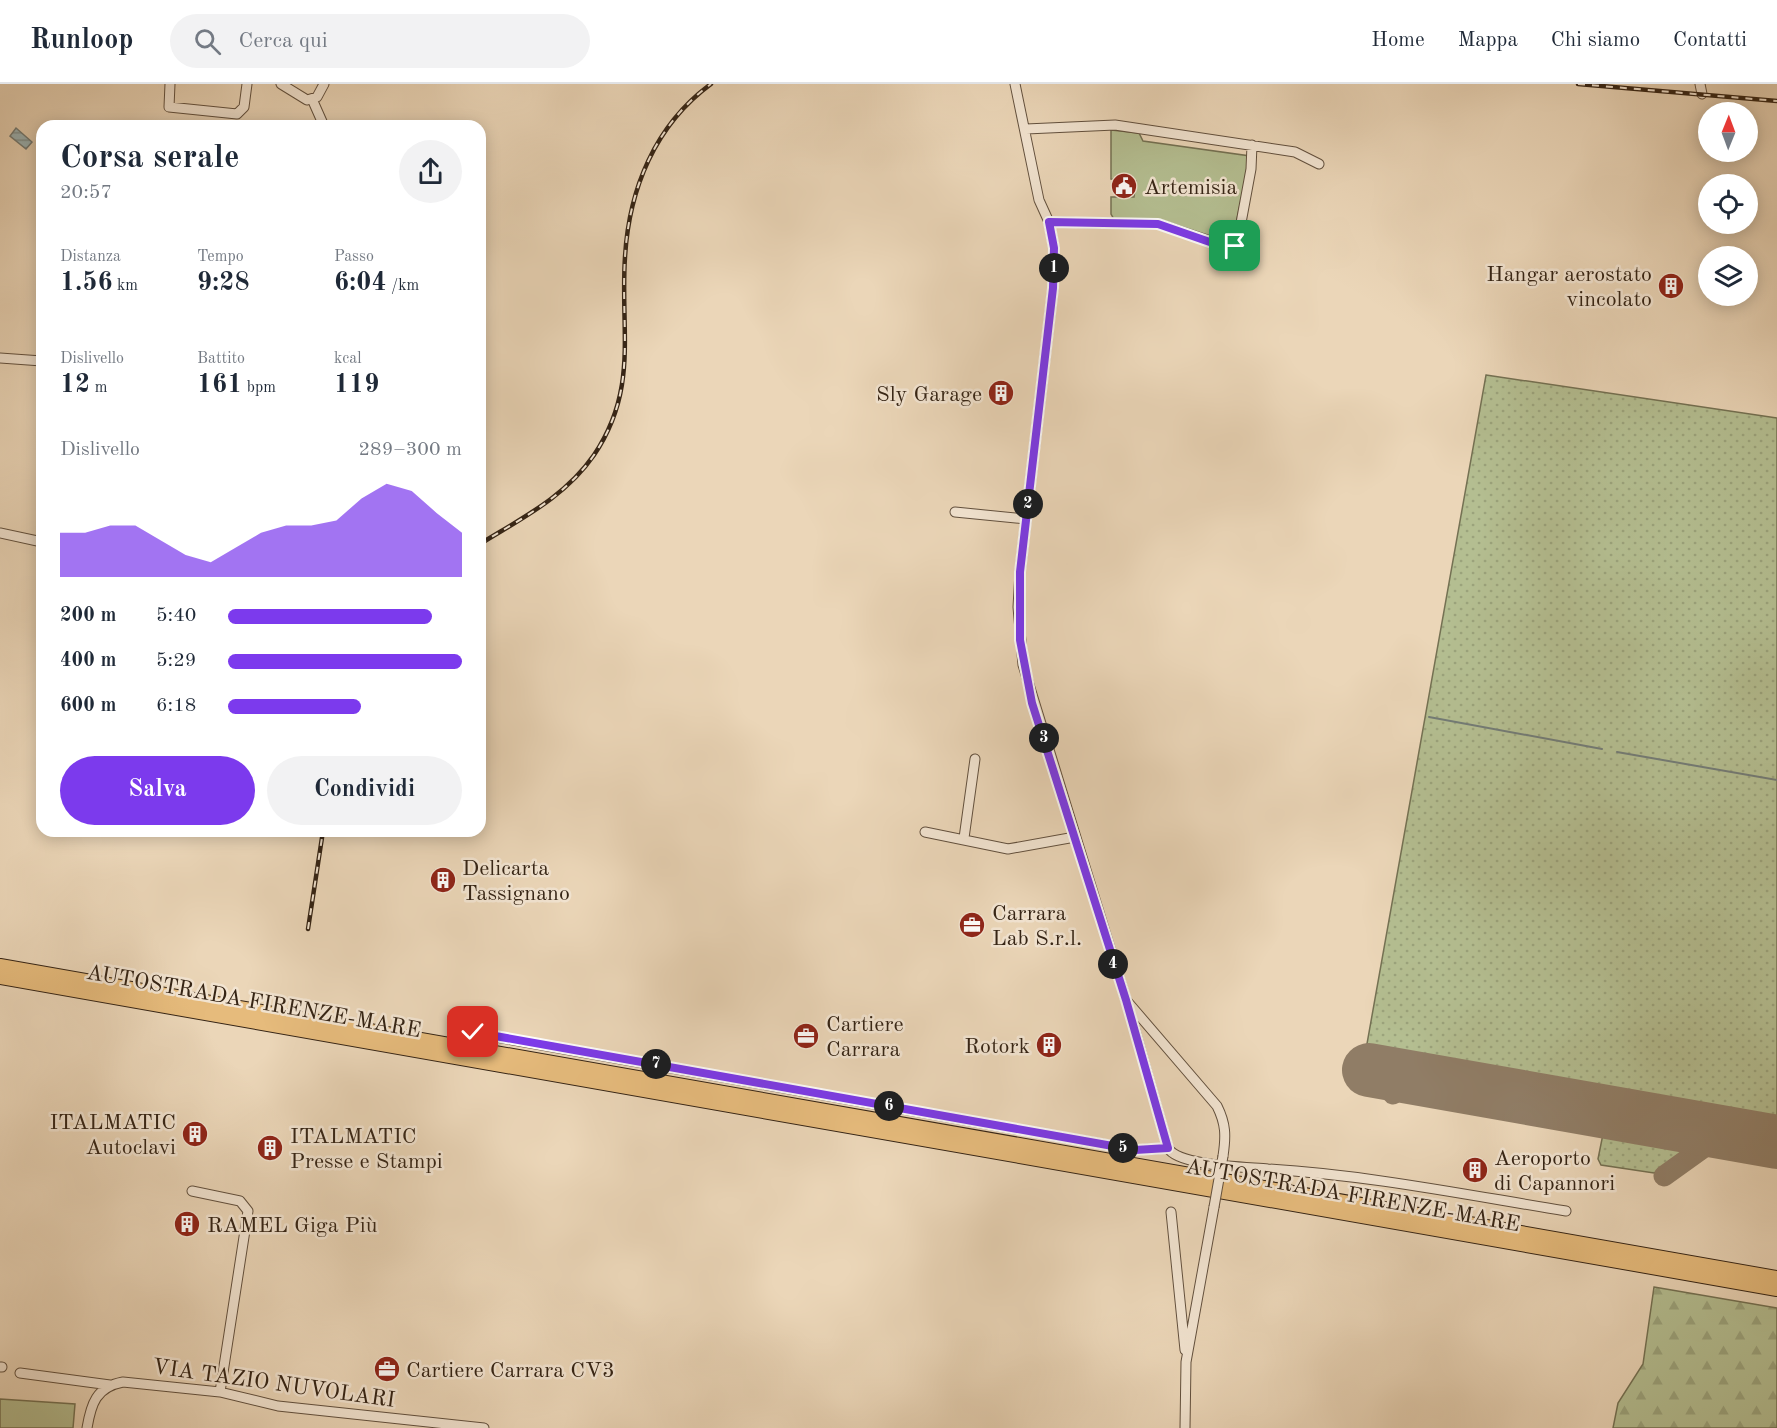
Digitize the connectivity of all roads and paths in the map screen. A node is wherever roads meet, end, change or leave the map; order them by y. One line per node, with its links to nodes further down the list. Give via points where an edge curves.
1 (170, 84): 2 (street, via 169,107 237,114 244,107)
2 (247, 84)
3 (281, 84): 8 (street, via 302,98)
4 (324, 84): 8 (street)
5 (1015, 84): 10 (street)
6 (1700, 84): 7 (street)
7 (1702, 94)
8 (312, 99): 9 (street)
9 (321, 120)
10 (1026, 129): 11 (street, via 1114,124); 13 (street, via 1039,200)
11 (1252, 145): 12 (street, via 1295,152); 13 (street, via 1238,240 1232,248 1158,224)
12 (1319, 164)
13 (1049, 222): 17 (street, via 1054,248 1053,288)
14 (0, 358): 15 (street)
15 (36, 361)
16 (955, 512): 17 (street)
17 (1026, 519): 22 (street, via 1018,607 1023,665)
18 (0, 534): 19 (street)
19 (36, 541)
20 (975, 759): 23 (street)
21 (925, 832): 23 (street)
22 (1075, 837): 23 (street, via 1013,849); 26 (street)
23 (964, 838)
24 (0, 966): 32 (highway, AUTOSTRADA FIRENZE-MARE)
25 (0, 977): 33 (highway, AUTOSTRADA FIRENZE-MARE)
26 (1126, 1000): 28 (street); 34 (street, bridge, via 1217,1106 1226,1132)
27 (473, 1032): 28 (street, via 1135,1150)
28 (1168, 1148): 30 (street, via 1177,1157 1203,1162 1342,1174)
29 (192, 1191): 37 (street, via 240,1201 248,1211)
30 (1566, 1211)
31 (1171, 1212): 34 (street)
32 (1777, 1278)
33 (1777, 1289)
34 (1186, 1362): 40 (street)
35 (20, 1373): 36 (street, VIA TAZIO NUVOLARI)
36 (110, 1385): 37 (street, VIA TAZIO NUVOLARI, via 130,1382); 38 (street, via 92,1402)
37 (220, 1392): 39 (street, VIA TAZIO NUVOLARI, via 278,1406)
38 (87, 1428)
39 (484, 1428)
40 (1185, 1428)

